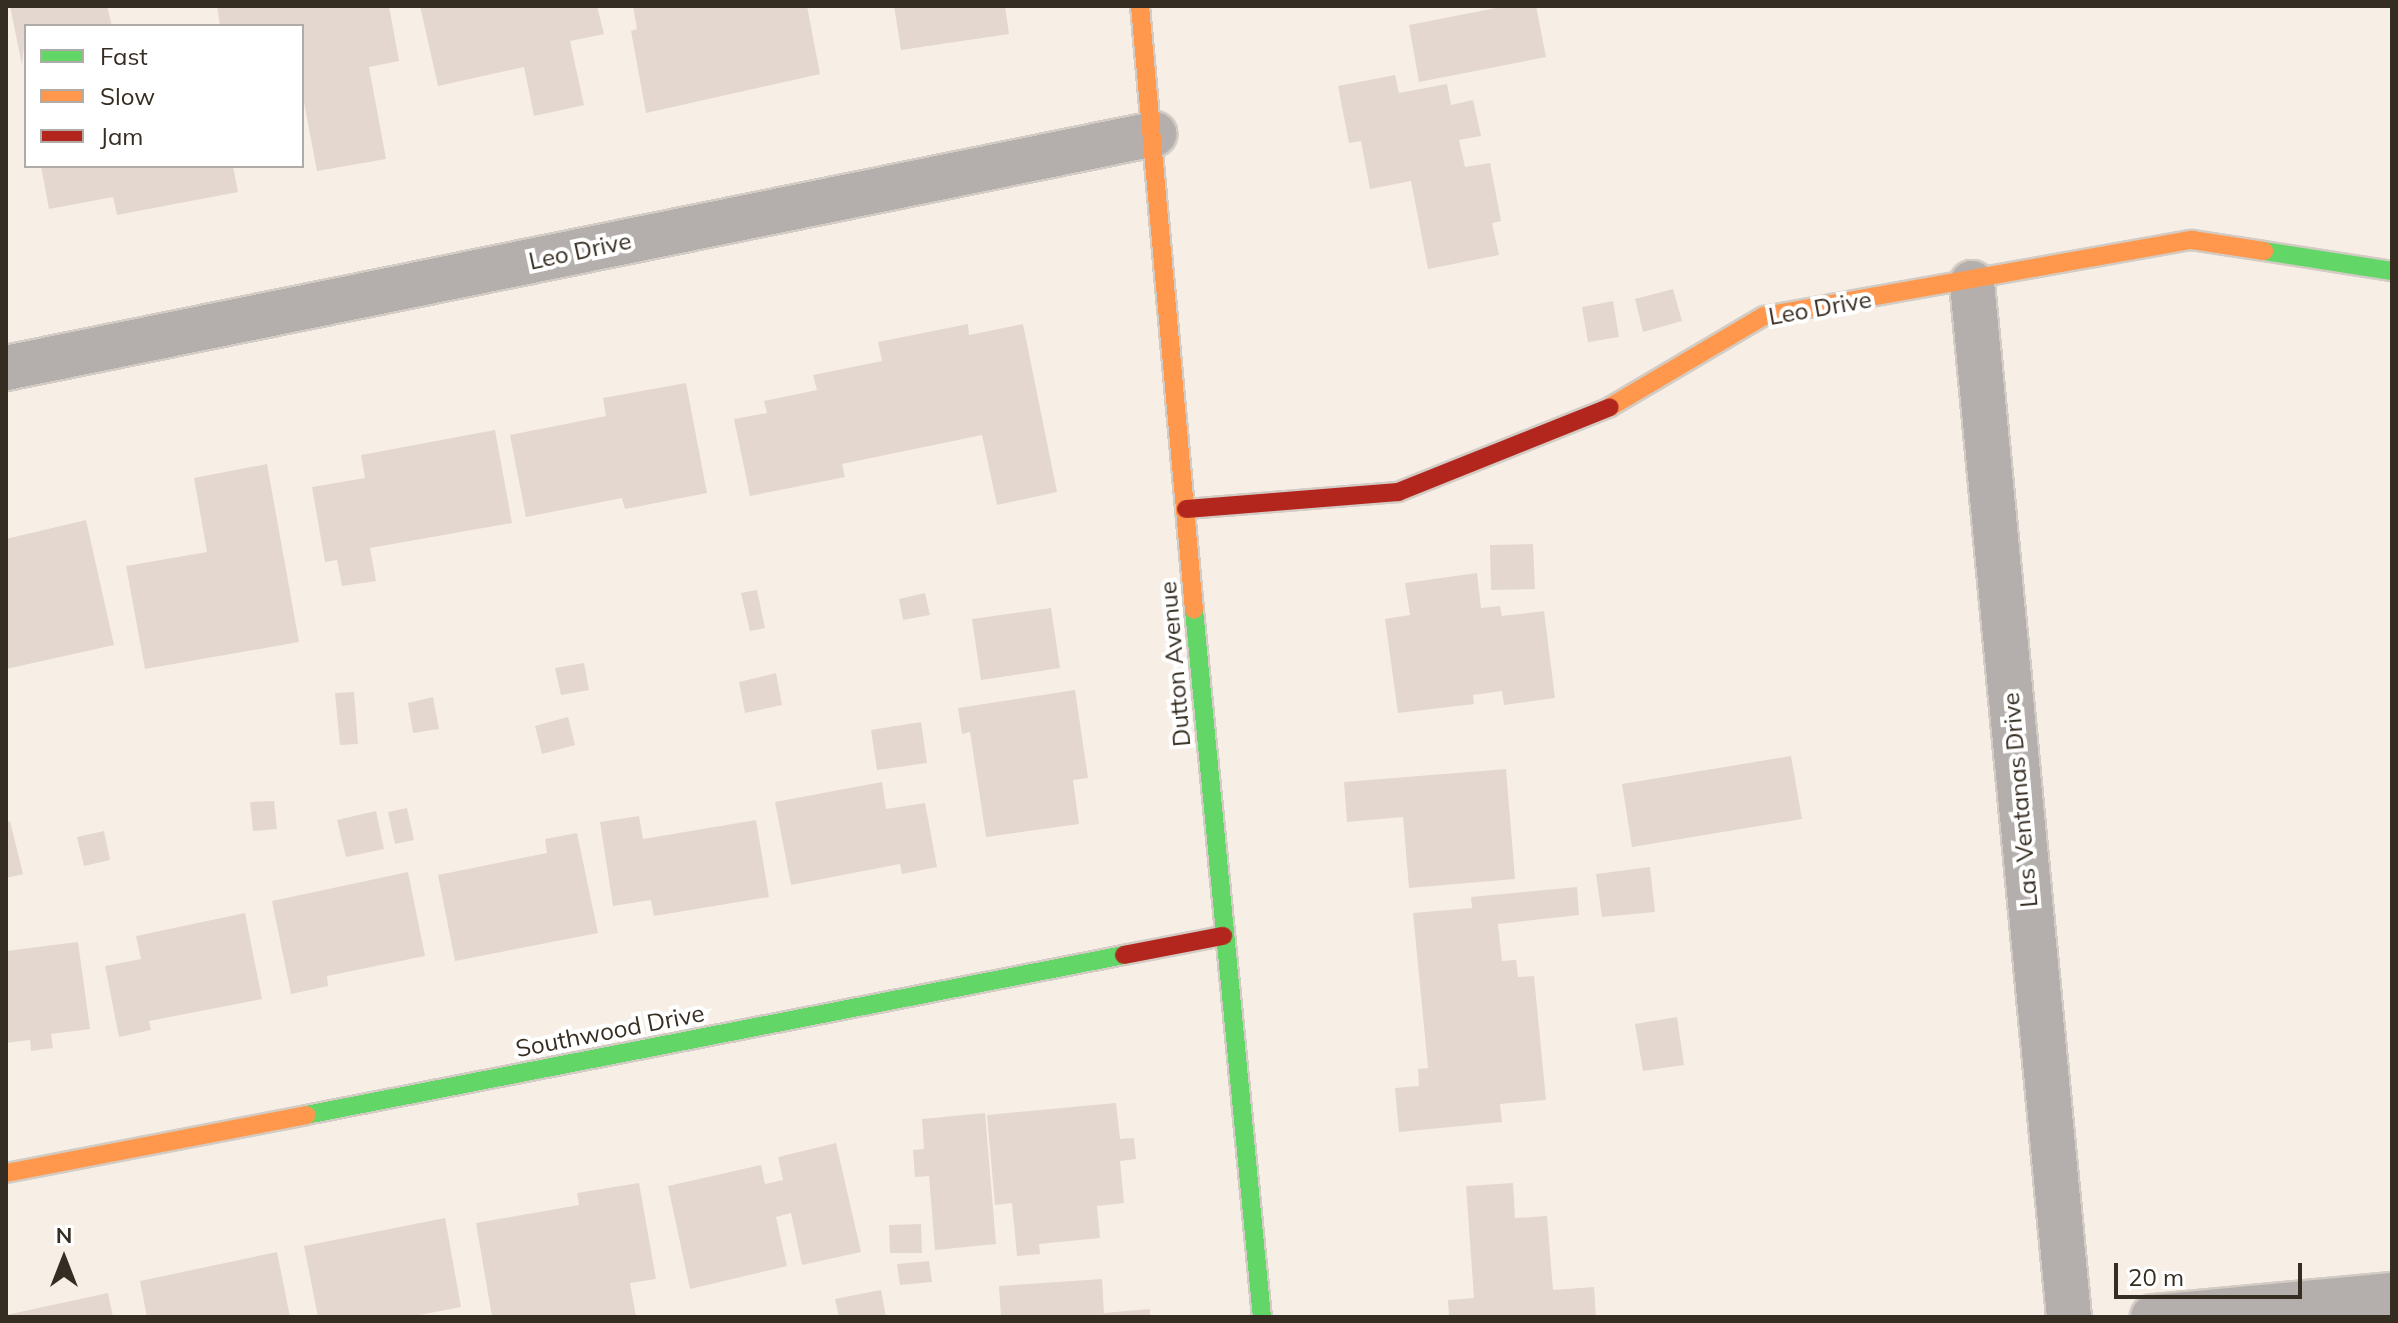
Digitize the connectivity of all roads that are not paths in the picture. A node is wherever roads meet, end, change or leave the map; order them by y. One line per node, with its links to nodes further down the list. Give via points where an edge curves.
1 (1140, 6): 2 (street, Dutton Avenue)
2 (1154, 134): 5 (street, Leo Drive); 6 (street, Dutton Avenue)
3 (2392, 271): 4 (street, Leo Drive, via 2192,240)
4 (1972, 283): 6 (street, Leo Drive, via 1764,316 1596,415 1398,492); 11 (street, Las Ventanas Drive)
5 (6, 368)
6 (1186, 509): 7 (street, Dutton Avenue)
7 (1223, 936): 8 (street, Southwood Drive); 10 (street, Dutton Avenue)
8 (6, 1173)
9 (2392, 1295): 12 (street)
10 (1262, 1317)
11 (2069, 1317)
12 (2153, 1317)

